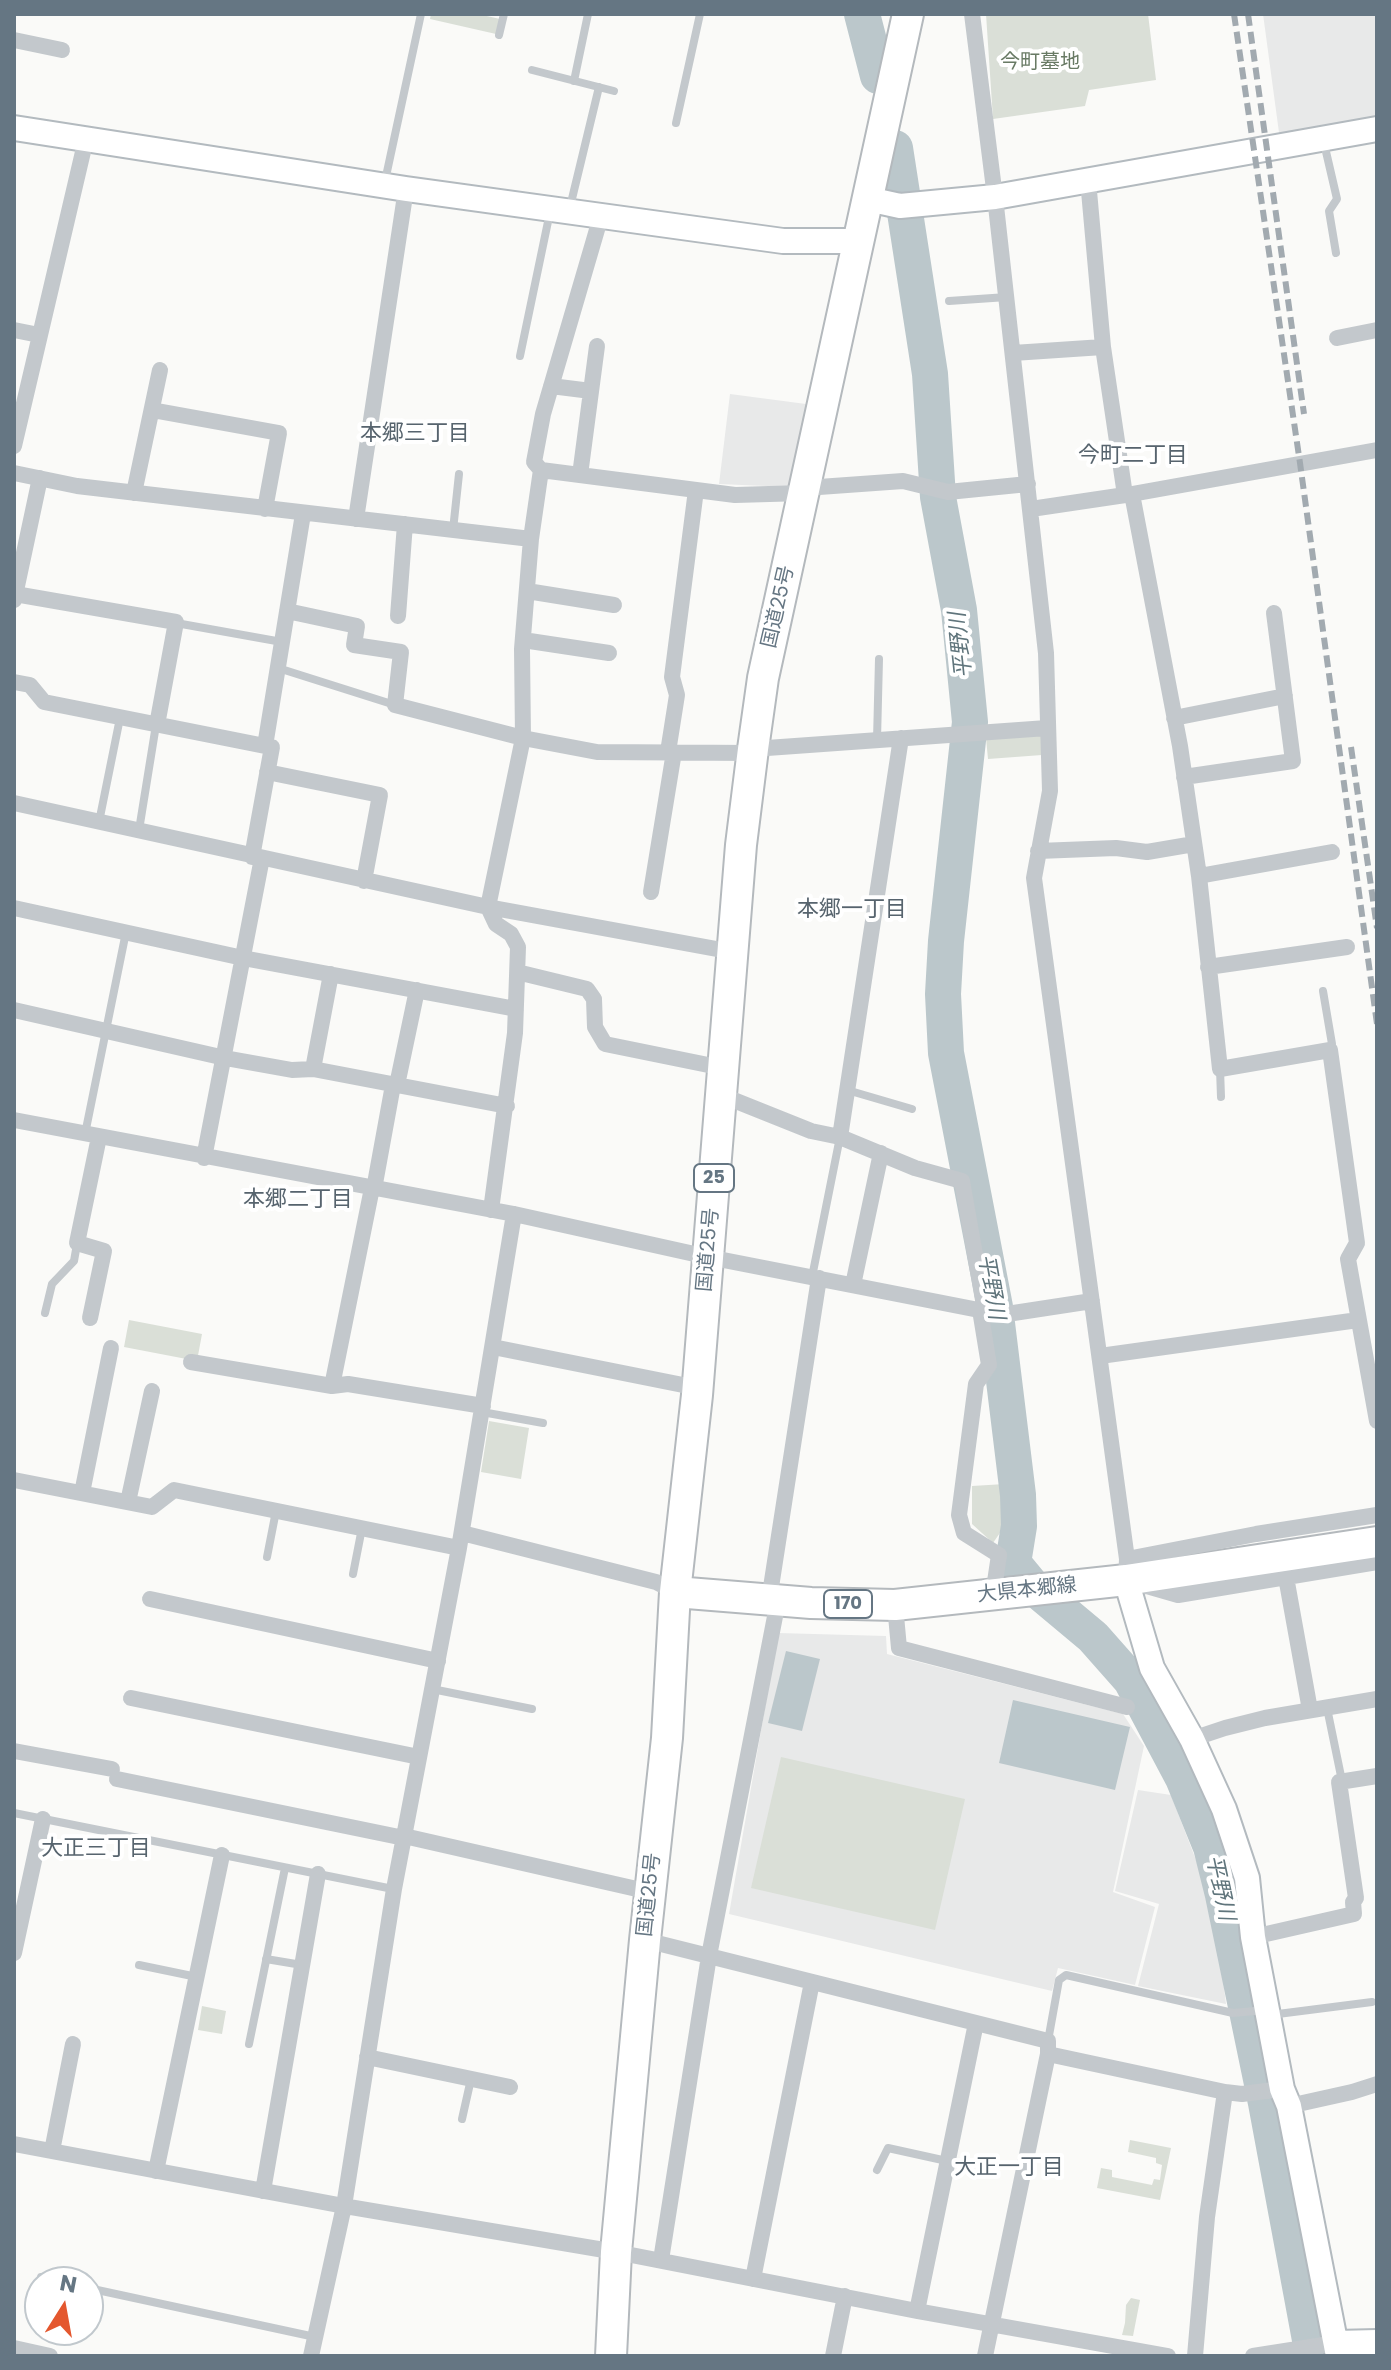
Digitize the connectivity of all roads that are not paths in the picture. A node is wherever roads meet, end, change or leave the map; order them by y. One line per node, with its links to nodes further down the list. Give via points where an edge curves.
1 (421, 14): 20 (lane)
2 (504, 14): 7 (lane)
3 (588, 14): 11 (lane)
4 (700, 14): 14 (lane)
5 (908, 14): 22 (highway, 国道25号 / 25)
6 (972, 14): 21 (street)
7 (499, 35)
8 (14, 40): 9 (street)
9 (62, 50)
10 (532, 70): 11 (lane)
11 (574, 81): 12 (lane)
12 (599, 87): 13 (lane); 23 (lane)
13 (614, 91)
14 (676, 123)
15 (14, 128): 18 (street)
16 (1377, 129): 17 (street)
17 (1323, 138): 19 (street); 26 (lane, via 1337,199 1329,211)
18 (86, 139): 20 (street); 31 (street)
19 (1088, 180): 21 (street); 34 (street)
20 (395, 187): 23 (street); 56 (street)
21 (995, 197): 22 (street, via 907,206); 27 (street)
22 (868, 199): 25 (highway, 国道25号 / 25)
23 (560, 210): 24 (street); 36 (lane)
24 (601, 216): 25 (street, via 783,241); 38 (street)
25 (859, 241): 50 (highway, 国道25号 / 25)
26 (1336, 253)
27 (1007, 297): 28 (lane); 35 (street)
28 (949, 301)
29 (14, 330): 31 (street)
30 (1377, 330): 32 (street)
31 (39, 335): 41 (street)
32 (1337, 338)
33 (597, 346): 39 (street)
34 (1103, 347): 35 (street); 52 (street)
35 (1013, 353): 48 (street)
36 (520, 356)
37 (160, 370): 40 (street)
38 (551, 386): 39 (street); 43 (street, via 534,462)
39 (591, 391): 46 (street)
40 (152, 410): 51 (street); 53 (street, via 279,433)
41 (14, 446)
42 (1377, 450): 52 (street)
43 (541, 470): 46 (street); 59 (street)
44 (14, 473): 47 (street)
45 (459, 474): 58 (lane)
46 (580, 475): 49 (street)
47 (40, 478): 51 (street); 60 (street)
48 (1028, 484): 50 (street, via 935,489 903,481); 54 (street)
49 (696, 490): 50 (street, via 735,495); 84 (street, via 672,677 677,695)
50 (805, 490): 83 (highway, 国道25号 / 25, via 763,678)
51 (134, 493): 53 (street)
52 (1129, 494): 54 (street); 76 (street)
53 (265, 509): 55 (street)
54 (1031, 509): 78 (street, via 1046,653)
55 (303, 514): 56 (street); 63 (street)
56 (356, 519): 57 (street)
57 (405, 524): 58 (street); 65 (street)
58 (453, 530): 59 (street)
59 (531, 539): 61 (street)
60 (15, 589): 66 (street)
61 (527, 591): 62 (street); 67 (street)
62 (614, 605)
63 (287, 611): 68 (street); 74 (street, via 357,626 354,645 401,652)
64 (1274, 613): 73 (street)
65 (398, 616)
66 (176, 622): 68 (lane); 77 (street)
67 (523, 640): 69 (street); 79 (street)
68 (282, 642): 71 (street)
69 (609, 653)
70 (879, 659): 81 (lane)
71 (278, 668): 74 (lane); 82 (street)
72 (14, 682): 75 (street, via 30,685 44,702)
73 (1285, 696): 76 (street); 86 (street, via 1293,761)
74 (395, 705): 79 (street)
75 (120, 717): 77 (street); 88 (lane)
76 (1174, 718): 86 (street)
77 (157, 725): 82 (street); 89 (lane)
78 (1047, 728): 80 (street); 91 (street, via 1050,791)
79 (523, 738): 84 (street, via 597,752); 97 (street)
80 (901, 738): 81 (street); 117 (street)
81 (877, 740): 83 (street)
82 (265, 746): 85 (street, via 272,747)
83 (753, 751): 84 (street); 101 (highway, 国道25号 / 25)
84 (671, 752): 96 (street)
85 (267, 772): 93 (street); 95 (street, via 380,795)
86 (1184, 777): 90 (street)
87 (14, 803): 88 (street)
88 (99, 822): 89 (street)
89 (139, 831): 93 (street)
90 (1194, 844): 91 (street, via 1147,852); 94 (street)
91 (1038, 851): 133 (street, via 1034,878)
92 (1332, 852): 94 (street)
93 (257, 858): 95 (street); 102 (street)
94 (1199, 876): 103 (street)
95 (364, 881): 97 (street)
96 (651, 892)
97 (488, 907): 101 (street); 104 (street, via 518,947)
98 (14, 908): 99 (street)
99 (126, 932): 102 (street); 110 (lane)
100 (1347, 947): 103 (street)
101 (733, 952): 115 (highway, 国道25号 / 25)
102 (243, 958): 105 (street); 112 (street)
103 (1208, 967): 114 (street)
104 (517, 972): 108 (street); 115 (street, via 587,989 594,999 595,1027 605,1044)
105 (331, 974): 106 (street); 113 (street)
106 (417, 990): 108 (street); 116 (street)
107 (1323, 991): 111 (lane)
108 (516, 1009): 119 (street)
109 (14, 1010): 110 (street)
110 (106, 1031): 112 (street); 122 (lane)
111 (1330, 1050): 114 (street); 137 (street, via 1357,1243 1348,1259)
112 (225, 1058): 113 (street); 125 (street)
113 (313, 1069): 116 (street)
114 (1220, 1069): 118 (lane)
115 (722, 1082): 123 (street, via 811,1131); 130 (highway, 国道25号 / 25)
116 (395, 1085): 119 (street); 126 (street)
117 (847, 1090): 120 (lane); 123 (street)
118 (1221, 1097)
119 (507, 1106): 127 (street)
120 (912, 1109)
121 (14, 1120): 122 (street)
122 (92, 1136): 125 (street); 129 (street)
123 (840, 1137): 124 (street); 131 (lane)
124 (881, 1153): 132 (street); 134 (street, via 962,1181)
125 (204, 1158): 126 (street)
126 (373, 1189): 127 (street); 142 (street)
127 (491, 1210): 128 (street)
128 (514, 1214): 130 (street); 138 (street)
129 (77, 1243): 135 (lane, via 74,1261 52,1284); 136 (street, via 104,1251)
130 (708, 1257): 131 (street); 143 (highway, 国道25号 / 25)
131 (815, 1278): 132 (street); 164 (street)
132 (853, 1285): 134 (street)
133 (1092, 1301): 134 (street); 140 (street)
134 (989, 1312): 162 (street, via 989,1365 976,1384 959,1515 964,1533 999,1555)
135 (45, 1313)
136 (90, 1318)
137 (1358, 1320): 140 (street); 146 (street)
138 (493, 1347): 143 (street); 145 (street)
139 (111, 1348): 149 (street)
140 (1100, 1356): 158 (street)
141 (191, 1362): 142 (street)
142 (332, 1386): 145 (street, via 348,1384)
143 (698, 1388): 161 (highway, 国道25号 / 25)
144 (152, 1391): 150 (street)
145 (482, 1409): 147 (lane); 154 (street)
146 (1377, 1421)
147 (543, 1423)
148 (14, 1480): 149 (street)
149 (82, 1493): 150 (street)
150 (128, 1502): 151 (street, via 152,1507 174,1490)
151 (276, 1511): 153 (street); 156 (lane)
152 (1377, 1515): 158 (street, via 1230,1539)
153 (362, 1528): 154 (street); 159 (lane)
154 (460, 1540): 161 (street, via 656,1582); 166 (street)
155 (1377, 1542): 158 (highway, 大県本郷線 / 170)
156 (267, 1557)
157 (1377, 1562): 160 (street)
158 (1127, 1569): 160 (street, via 1178,1595); 162 (highway, 大県本郷線 / 170); 173 (street, via 1152,1668)
159 (353, 1574)
160 (1286, 1577): 171 (street)
161 (675, 1592): 164 (highway, 大県本郷線 / 170); 185 (highway, 国道25号 / 25, via 667,1738)
162 (1007, 1593): 165 (highway, 大県本郷線 / 170)
163 (150, 1599): 166 (street)
164 (774, 1600): 165 (highway, 大県本郷線 / 170); 189 (street)
165 (895, 1605): 170 (street, via 899,1648)
166 (438, 1661): 167 (street)
167 (432, 1689): 172 (lane); 175 (street)
168 (131, 1698): 175 (street)
169 (1377, 1699): 171 (street)
170 (1127, 1707)
171 (1318, 1708): 173 (street); 177 (lane)
172 (532, 1709)
173 (1192, 1739): 186 (street, via 1224,1809 1247,1878)
174 (14, 1751): 180 (street)
175 (419, 1757): 180 (street)
176 (1377, 1776): 177 (street)
177 (1342, 1781): 186 (street, via 1354,1914)
178 (14, 1813): 179 (lane)
179 (43, 1819): 181 (lane); 188 (street)
180 (404, 1837): 184 (street); 185 (street)
181 (222, 1855): 182 (lane); 193 (street)
182 (285, 1868): 183 (lane); 190 (lane)
183 (318, 1874): 184 (lane); 192 (street)
184 (394, 1889): 201 (street)
185 (650, 1892): 187 (highway, 国道25号 / 25)
186 (1253, 1937): 196 (street)
187 (645, 1940): 189 (street); 215 (highway, 国道25号 / 25)
188 (14, 1953)
189 (709, 1956): 194 (street); 216 (street)
190 (266, 1959): 192 (lane); 199 (lane)
191 (139, 1965): 193 (lane)
192 (302, 1965): 213 (street)
193 (197, 1977): 212 (street)
194 (812, 1982): 197 (street); 217 (street)
195 (1372, 2002): 196 (lane)
196 (1263, 2012): 200 (lane, via 1233,2013 1066,1975 1059,1980); 206 (street)
197 (976, 2023): 200 (street); 210 (street)
198 (73, 2044): 209 (street)
199 (249, 2044)
200 (1048, 2048): 205 (street); 221 (street)
201 (367, 2057): 202 (street); 214 (street)
202 (471, 2079): 204 (street); 207 (lane)
203 (1377, 2084): 206 (street, via 1352,2092)
204 (510, 2087)
205 (1225, 2092): 206 (street); 233 (street)
206 (1274, 2095): 226 (street)
207 (462, 2119)
208 (14, 2144): 209 (street)
209 (52, 2151): 212 (street)
210 (947, 2161): 211 (lane, via 888,2148); 220 (street)
211 (877, 2170)
212 (156, 2171): 213 (street)
213 (263, 2191): 214 (street)
214 (344, 2206): 215 (street); 222 (street)
215 (616, 2252): 216 (street); 229 (highway, 国道25号 / 25)
216 (661, 2260): 217 (street)
217 (753, 2279): 219 (street)
218 (104, 2291): 222 (lane)
219 (845, 2296): 220 (street); 230 (street)
220 (917, 2311): 221 (street)
221 (992, 2324): 225 (street); 231 (street)
222 (315, 2337): 228 (street)
223 (1377, 2342): 226 (street)
224 (14, 2348): 227 (street)
225 (1103, 2350): 232 (street)
226 (1337, 2350): 234 (street)
227 (50, 2356)
228 (311, 2356)
229 (611, 2356)
230 (833, 2356)
231 (985, 2356)
232 (1168, 2356)
233 (1195, 2356)
234 (1254, 2356)

